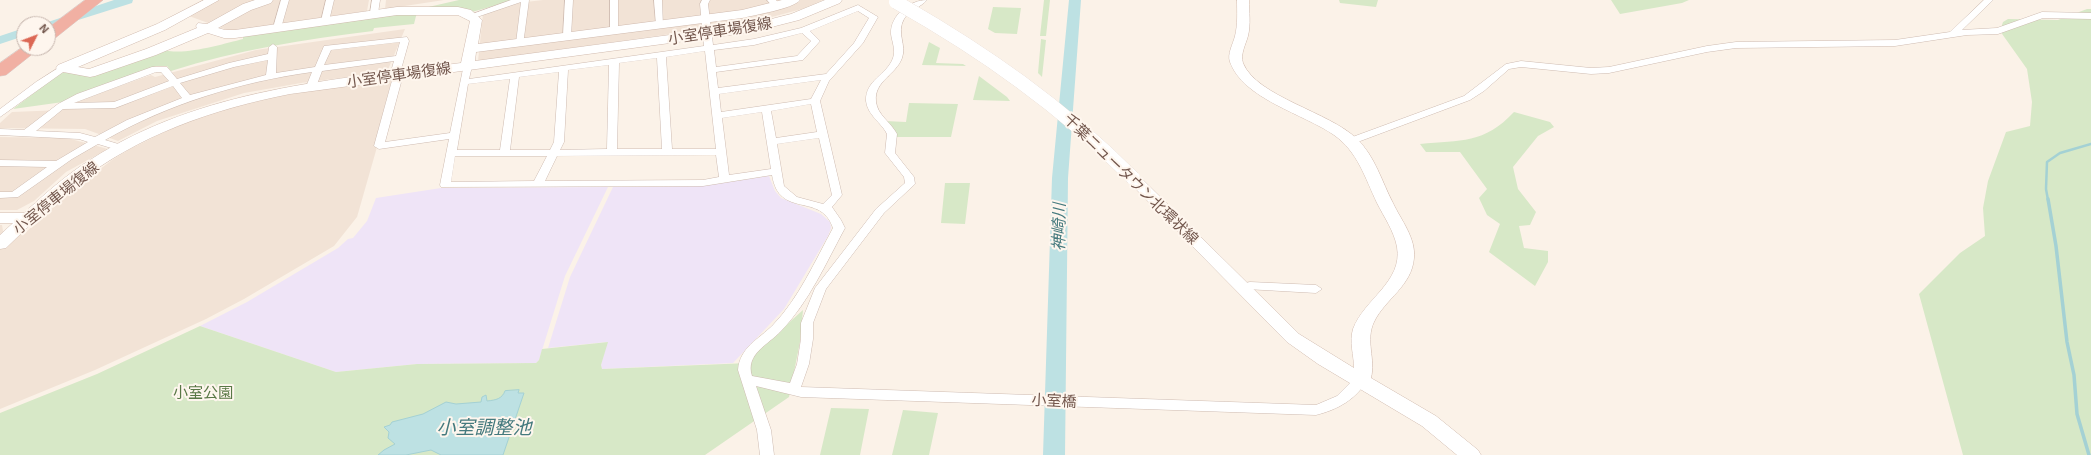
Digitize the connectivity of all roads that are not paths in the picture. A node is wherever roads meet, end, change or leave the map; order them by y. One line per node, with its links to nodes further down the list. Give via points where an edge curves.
1 (213, 0): 23 (street)
2 (267, 0): 28 (street, via 247,7)
3 (285, 0): 29 (street)
4 (330, 0): 25 (street)
5 (376, 0): 20 (street)
6 (519, 0): 21 (street)
7 (525, 0): 36 (street)
8 (569, 0): 35 (street)
9 (614, 0): 31 (street)
10 (658, 0): 27 (street)
11 (706, 0): 24 (street)
12 (794, 0): 19 (street)
13 (836, 0): 33 (street, 小室停車場復線, via 780,21)
14 (898, 0): 82 (street, 千葉ニュータウン北環状線, bridge, via 1017,76)
15 (923, 0): 95 (street, via 902,14 897,22 894,34 899,51 898,58 872,88 870,99 874,112 892,134 890,153 909,177 910,184 880,210 821,288 807,323 807,339)
16 (1243, 0): 70 (street, via 1242,33 1235,56 1245,77 1264,91 1329,125)
17 (1989, 0): 34 (street)
18 (89, 1): 26 (highway); 30 (highway)
19 (774, 3): 24 (street, via 742,14)
20 (374, 13): 21 (street, via 458,11); 25 (street)
21 (471, 16): 37 (street, via 476,23)
22 (2091, 16): 34 (street, via 2042,15 1998,31)
23 (180, 17): 28 (street); 46 (street)
24 (705, 19): 27 (street); 33 (street)
25 (326, 21): 29 (street)
26 (56, 24)
27 (660, 25): 31 (street)
28 (208, 28): 29 (street, via 224,34); 46 (street, via 151,52 90,73)
29 (277, 28)
30 (56, 29)
31 (614, 30): 35 (street)
32 (804, 30): 38 (street, via 754,42); 49 (street, via 816,41 800,58); 54 (street, via 858,8 874,17 867,33)
33 (707, 34): 38 (street); 45 (street, 小室停車場復線)
34 (1954, 34): 70 (street, via 1895,43 1736,45 1609,70 1591,71 1521,64 1506,67 1468,98)
35 (567, 36): 36 (street)
36 (520, 43): 37 (street)
37 (471, 49): 45 (street)
38 (708, 49): 41 (street); 49 (street)
39 (16, 52): 44 (highway)
40 (21, 56): 50 (highway)
41 (661, 56): 43 (street); 74 (street)
42 (400, 58): 47 (street); 47 (street, via 405,41 402,39 327,48); 51 (street)
43 (614, 62): 48 (street); 73 (street)
44 (0, 64)
45 (468, 66): 51 (street, 小室停車場復線); 56 (street)
46 (63, 68): 63 (street)
47 (319, 69): 52 (street); 57 (street)
48 (564, 69): 53 (street); 77 (street, via 559,142)
49 (711, 70): 58 (street)
50 (0, 71)
51 (396, 75): 57 (street, 小室停車場復線); 68 (street, via 379,146)
52 (271, 76): 55 (street, via 272,52); 59 (street)
53 (515, 76): 56 (street); 76 (street)
54 (829, 76): 58 (street); 60 (street, via 818,89)
55 (175, 82): 59 (street); 61 (street, via 115,105); 61 (street, via 164,69 155,69 92,90)
56 (464, 82): 68 (street)
57 (311, 87): 72 (street, 小室停車場復線, via 256,96 214,108 166,126)
58 (714, 92): 64 (street)
59 (188, 99): 69 (street, via 130,122)
60 (815, 102): 62 (street); 67 (street)
61 (61, 106): 66 (street)
62 (766, 109): 64 (street); 71 (street)
63 (0, 114)
64 (716, 116): 75 (street)
65 (0, 132): 66 (street)
66 (28, 132): 69 (street, via 80,136)
67 (822, 134): 71 (street); 86 (street, via 837,195)
68 (454, 135): 78 (street)
69 (96, 140): 72 (street); 80 (street)
70 (1351, 141): 93 (street, via 1360,152 1394,220 1405,248 1406,258 1398,282 1365,319 1361,332 1364,372)
71 (772, 142): 81 (street)
72 (121, 148): 88 (street, 小室停車場復線, via 71,181)
73 (612, 152): 74 (street); 77 (street)
74 (667, 152): 75 (street)
75 (721, 152): 83 (street)
76 (505, 153): 77 (street); 78 (street)
77 (555, 153): 84 (street)
78 (451, 154): 84 (street, via 445,185)
79 (0, 162): 80 (street)
80 (58, 164): 85 (street, via 14,195)
81 (776, 171): 83 (street); 86 (street, via 779,187 787,195 795,200)
82 (1138, 177): 90 (street, 千葉ニュータウン北環状線, via 1181,212); 92 (street, 千葉ニュータウン北環状線)
83 (724, 179): 84 (street, via 703,182)
84 (538, 184)
85 (0, 195)
86 (826, 207): 94 (street, via 836,218 839,228 792,310 746,357 743,363)
87 (0, 218): 88 (street)
88 (28, 218): 89 (street, 小室停車場復線)
89 (0, 244)
90 (1250, 286): 91 (street); 92 (street, 千葉ニュータウン北環状線)
91 (1316, 288)
92 (1293, 338): 93 (street, 千葉ニュータウン北環状線)
93 (1361, 380): 95 (street, 小室橋, via 1345,398 1316,410 800,392); 97 (street, 千葉ニュータウン北環状線, via 1429,421)
94 (749, 387): 95 (street, 小室橋); 96 (street, via 764,430)
95 (794, 389)
96 (767, 455)
97 (1471, 455)

